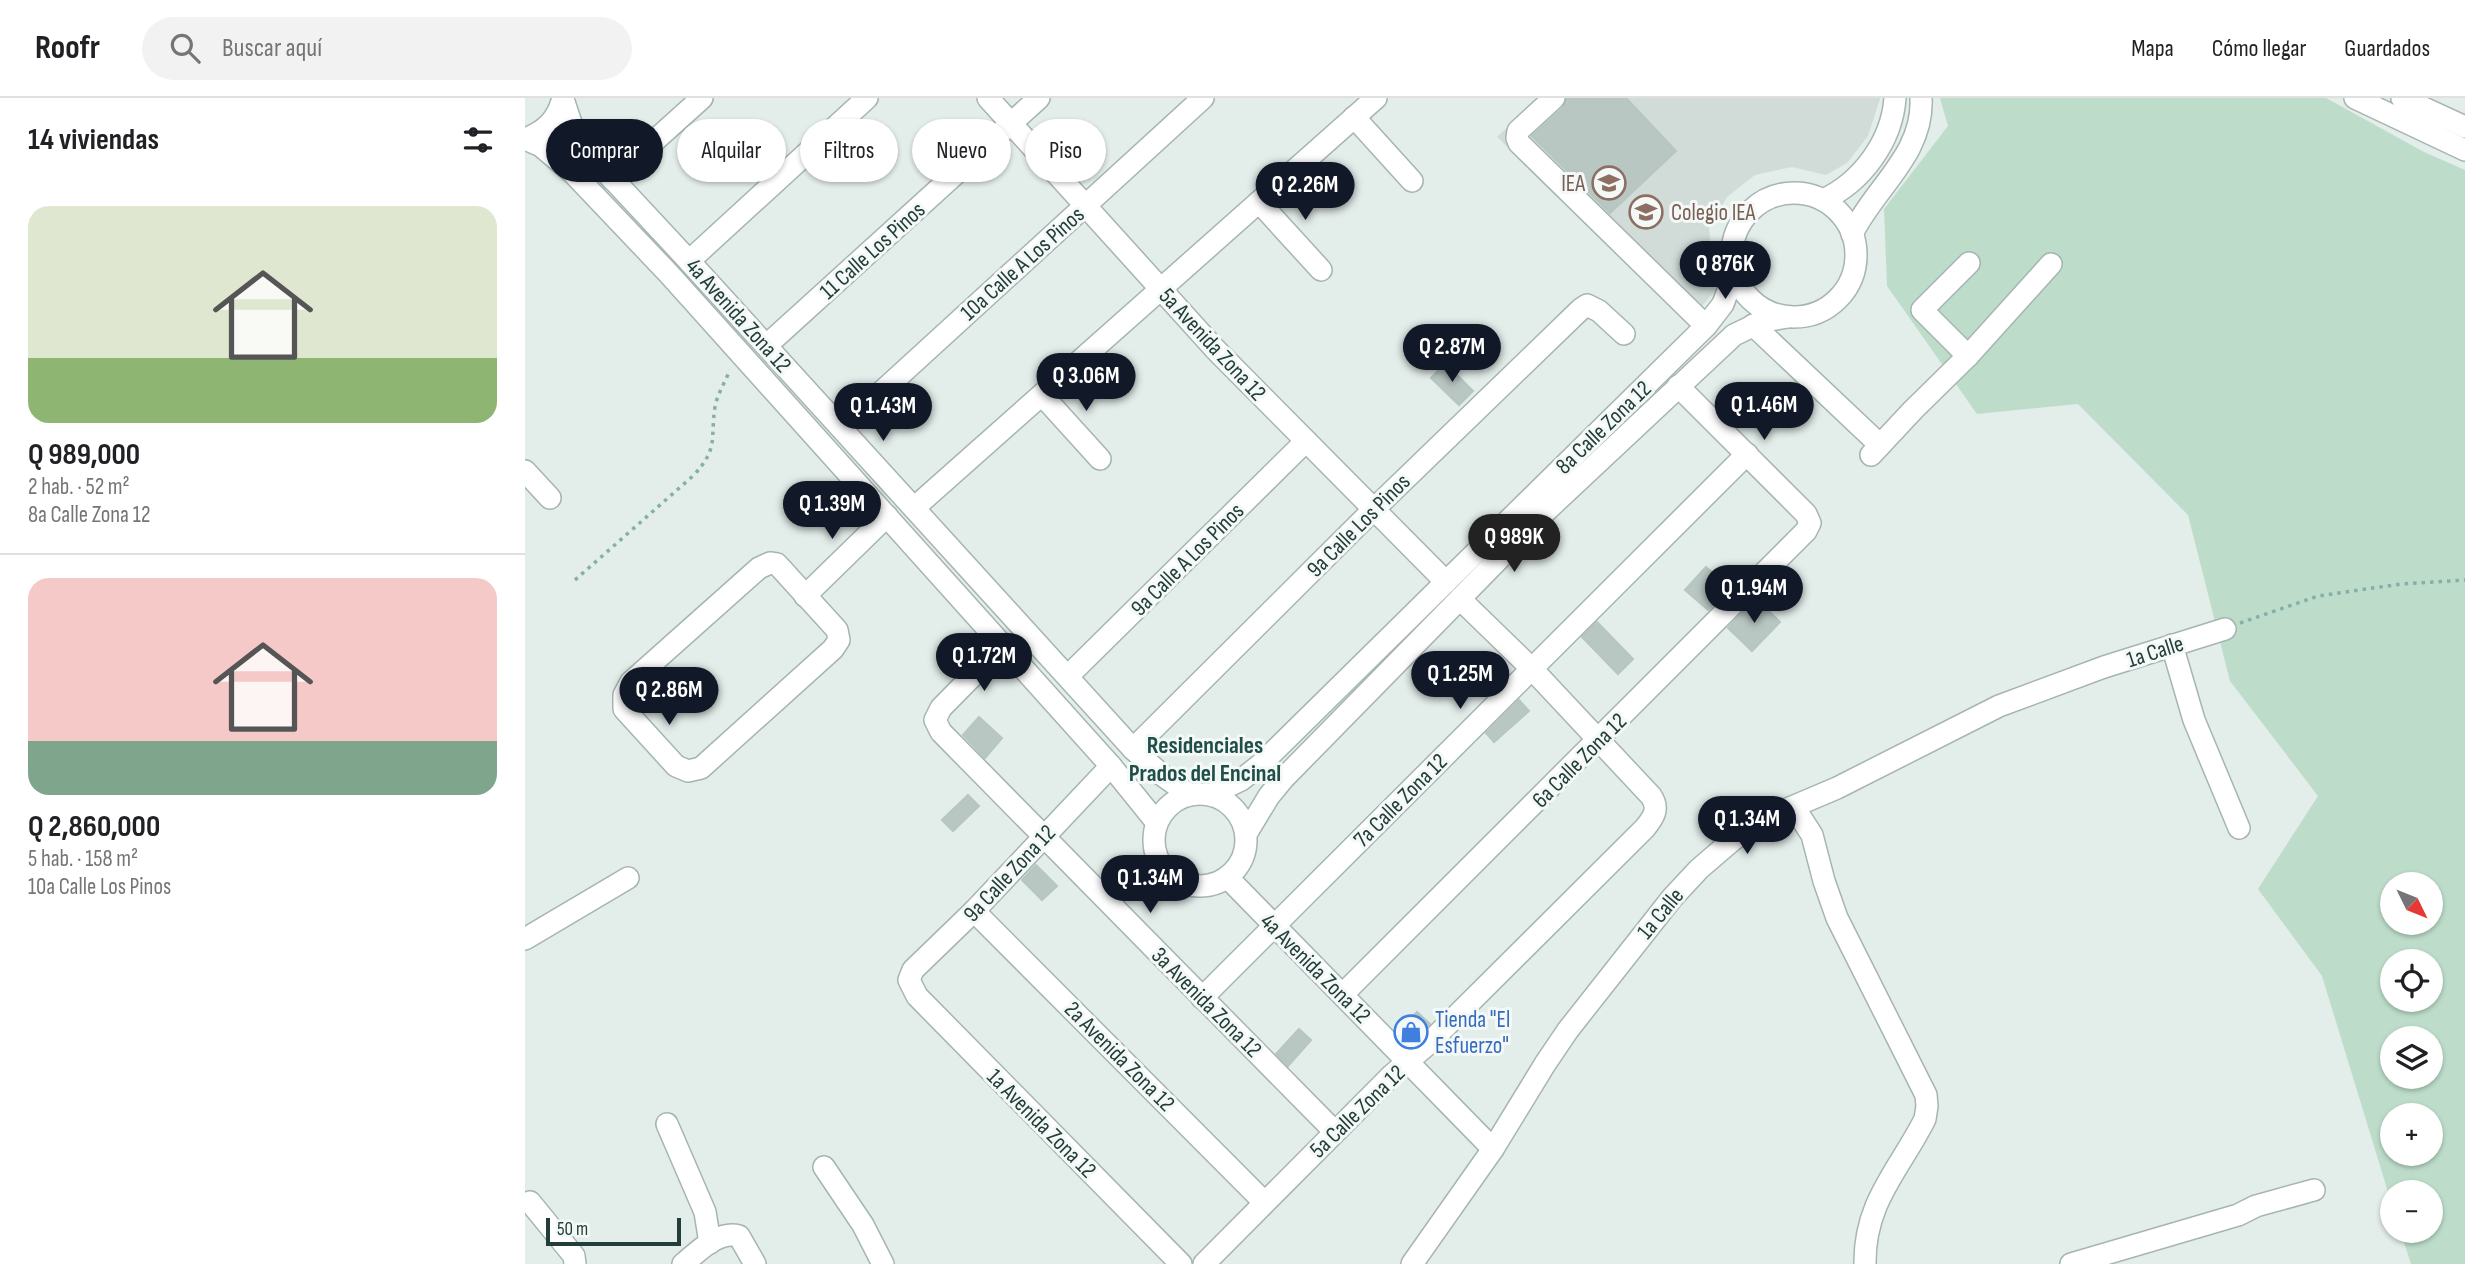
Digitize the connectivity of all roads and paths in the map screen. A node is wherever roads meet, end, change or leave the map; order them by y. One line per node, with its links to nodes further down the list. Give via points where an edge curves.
1 (702, 98): 18 (street)
2 (867, 98): 28 (street)
3 (988, 98): 15 (street, 5a Avenida Zona 12)
4 (1039, 98): 16 (street, 11 Calle Los Pinos)
5 (1203, 98): 26 (street, 10a Calle A Los Pinos)
6 (1376, 98): 13 (street)
7 (1554, 98): 36 (street, via 1518,131 1520,143)
8 (1895, 98): 24 (street, via 1890,124 1873,159)
9 (1921, 98): 27 (street, via 1919,126 1904,161 1871,201)
10 (2355, 98): 20 (street)
11 (2402, 98): 17 (street)
12 (563, 99): 14 (street, 4a Avenida Zona 12); 19 (street, via 550,125)
13 (1354, 117): 21 (street); 25 (street)
14 (570, 119)
15 (1007, 119)
16 (1011, 124): 26 (street, 5a Avenida Zona 12)
17 (2465, 127)
18 (663, 133)
19 (525, 139): 39 (street, 4a Avenida Zona 12, via 541,146 573,173)
20 (2465, 150)
21 (1412, 181)
22 (615, 182): 28 (street, 4a Avenida Zona 12)
23 (947, 182): 38 (street, 11 Calle Los Pinos)
24 (1823, 200): 27 (street, via 1835,208); 32 (street, via 1787,193 1754,207 1734,238)
25 (1259, 202): 31 (street); 33 (street)
26 (1085, 206): 33 (street, 5a Avenida Zona 12); 43 (street, 10a Calle A Los Pinos)
27 (1852, 234): 34 (street, via 1855,262 1850,281 1839,296 1807,316)
28 (689, 261): 38 (street, 4a Avenida Zona 12)
29 (1969, 263): 40 (street, via 1922,310)
30 (2051, 264): 40 (street)
31 (1321, 270)
32 (1734, 274): 34 (street, via 1755,303); 36 (street, 8a Calle Zona 12, via 1723,304)
33 (1161, 289): 42 (street); 44 (street, 5a Avenida Zona 12)
34 (1788, 317): 35 (street, 8a Calle Zona 12)
35 (1753, 324): 40 (street, via 1875,450); 41 (street, 8a Calle Zona 12, via 1720,346)
36 (1706, 326): 54 (street, 8a Calle Zona 12)
37 (1624, 334): 50 (street, 9a Calle Los Pinos, via 1587,305)
38 (767, 345): 43 (street, 4a Avenida Zona 12)
39 (740, 353): 51 (street, 4a Avenida Zona 12); 52 (path, via 716,405 713,446 707,461)
40 (1968, 356)
41 (1678, 386): 45 (street); 56 (street, 8a Calle Zona 12)
42 (1042, 394): 46 (street); 49 (street)
43 (842, 429): 49 (street, 4a Avenida Zona 12)
44 (1306, 441): 50 (street, 5a Avenida Zona 12); 61 (street, 9a Calle A Los Pinos)
45 (1747, 454): 60 (street, 7a Calle Zona 12); 62 (street, 6a Calle Zona 12, via 1806,513 1810,523 1803,536)
46 (1100, 460)
47 (525, 471): 48 (street)
48 (549, 498)
49 (913, 508): 61 (street, 4a Avenida Zona 12)
50 (1373, 510): 54 (street, 5a Avenida Zona 12); 63 (street, 9a Calle Los Pinos)
51 (887, 516): 55 (street); 58 (street, 4a Avenida Zona 12)
52 (575, 580)
53 (2465, 580): 57 (path, via 2318,596)
54 (1446, 582): 65 (street, 8a Calle Zona 12, via 1260,765 1241,780)
55 (805, 596): 55 (street, via 837,630 839,640 834,649 701,768 688,771 675,766 624,709 624,695 631,682 759,568 777,564)
56 (1460, 599): 60 (street); 69 (street, 8a Calle Zona 12, via 1283,779)
57 (2225, 629): 59 (street, 1a Calle)
58 (1003, 645): 64 (street, 4a Avenida Zona 12); 70 (street, 3a Avenida Zona 12, via 941,708 935,720 941,732)
59 (2172, 645): 66 (street, 1a Calle, via 1999,706); 68 (street, via 2194,720)
60 (1532, 669): 62 (street); 74 (street, 7a Calle Zona 12)
61 (1068, 677): 63 (street, 4a Avenida Zona 12)
62 (1599, 740): 77 (street, 6a Calle Zona 12); 79 (street, 5a Calle Zona 12, via 1651,796 1655,815)
63 (1133, 749): 65 (street, 4a Avenida Zona 12, via 1162,775)
64 (1111, 766): 67 (street, 4a Avenida Zona 12); 70 (street, 9a Calle Zona 12)
65 (1200, 795): 67 (street, via 1176,801 1164,810); 69 (street, via 1223,800 1234,809)
66 (1794, 807): 82 (street, 1a Calle, via 1734,839 1672,898 1568,1030); 95 (street, via 1812,835 1837,918 1926,1095 1925,1119 1881,1192 1867,1234)
67 (1157, 824): 71 (street, via 1155,853 1172,877 1199,886)
68 (2239, 828)
69 (1246, 834): 71 (street, via 1242,858)
70 (1043, 836): 73 (street, 9a Calle Zona 12); 78 (street, 3a Avenida Zona 12)
71 (1227, 877): 74 (street, 4a Avenida Zona 12)
72 (628, 878): 75 (street)
73 (974, 911): 76 (street, 9a Calle Zona 12, via 913,970); 86 (street, 2a Avenida Zona 12)
74 (1275, 926): 77 (street, 4a Avenida Zona 12); 78 (street, 7a Calle Zona 12)
75 (525, 939)
76 (909, 980): 92 (street, 1a Avenida Zona 12, via 917,996)
77 (1343, 995): 79 (street, 4a Avenida Zona 12)
78 (1202, 998): 81 (street, 3a Avenida Zona 12)
79 (1408, 1061): 81 (street, 5a Calle Zona 12); 82 (street, 4a Avenida Zona 12)
80 (667, 1125): 87 (street, via 705,1212)
81 (1335, 1132): 86 (street, 5a Calle Zona 12)
82 (1493, 1149): 94 (street, 1a Calle)
83 (824, 1167): 91 (street)
84 (2314, 1190): 96 (street)
85 (530, 1202): 88 (street)
86 (1264, 1202): 93 (street, 5a Calle Zona 12)
87 (710, 1243): 89 (street); 90 (street, via 731,1234 739,1236)
88 (575, 1262)
89 (683, 1264)
90 (755, 1264)
91 (883, 1264)
92 (1181, 1264)
93 (1203, 1264)
94 (1412, 1264)
95 (1865, 1264)
96 (2071, 1264)

